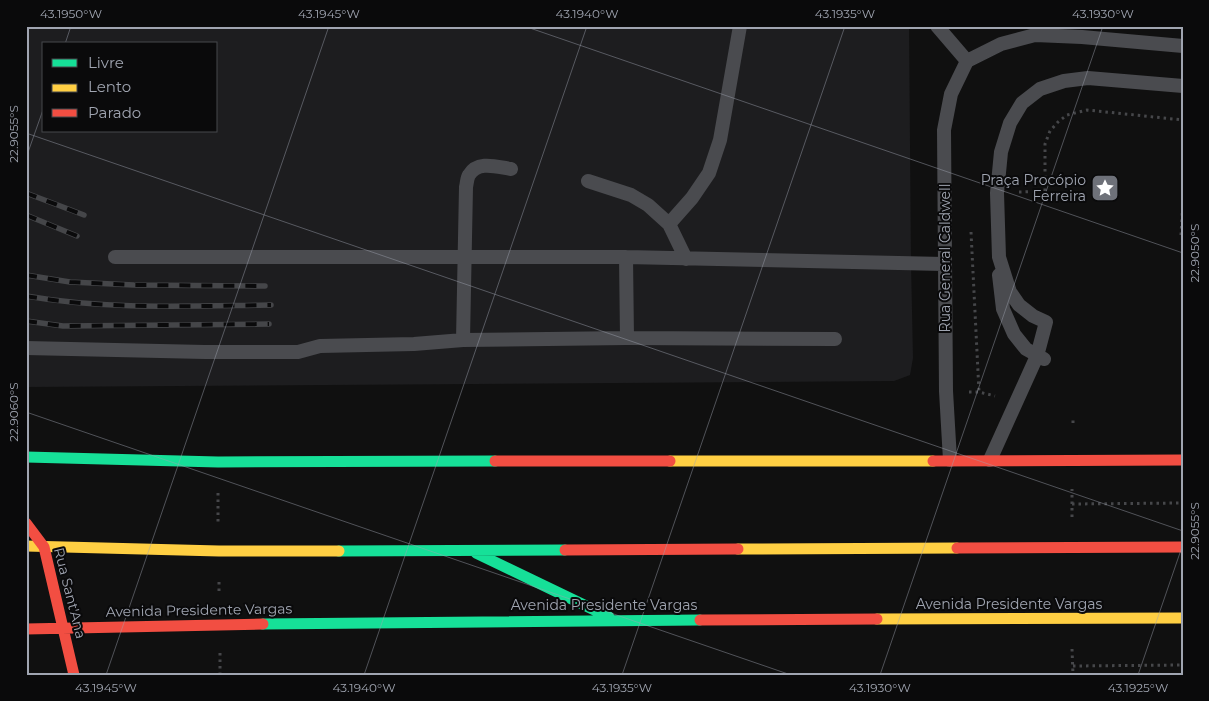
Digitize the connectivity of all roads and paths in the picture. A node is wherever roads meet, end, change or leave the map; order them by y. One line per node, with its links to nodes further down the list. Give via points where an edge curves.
1 (740, 26): 11 (lane, via 720,140 708,173)
2 (937, 26): 4 (lane)
3 (1183, 46): 4 (lane, via 1035,35 1001,44)
4 (967, 61): 19 (lane, Rua General Caldwell, via 951,94 944,130)
5 (1183, 86): 16 (lane, via 1088,78 1040,89 1022,104 1010,123 1001,152 997,193)
6 (1183, 120): 9 (path, via 1087,110 1067,115 1050,131 1045,144)
7 (511, 169): 17 (lane, via 482,165 469,175)
8 (588, 181): 11 (lane, via 631,194)
9 (1045, 191)
10 (1183, 200): 13 (path)
11 (669, 224): 18 (lane)
12 (970, 224): 25 (path)
13 (1181, 235)
14 (115, 257): 17 (lane)
15 (626, 257): 17 (lane); 18 (lane); 20 (lane)
16 (999, 257): 24 (lane, via 1002,309 1014,334 1026,349); 24 (lane, via 1010,292 1019,305 1046,322)
17 (465, 258): 22 (lane)
18 (686, 258): 19 (lane)
19 (944, 264): 29 (lane, Rua General Caldwell)
20 (627, 338): 21 (lane); 22 (lane)
21 (835, 339)
22 (463, 340): 23 (lane, via 320,346 298,352)
23 (26, 348)
24 (1041, 358): 30 (lane)
25 (979, 392)
26 (1073, 418): 27 (path)
27 (1073, 424)
28 (26, 457): 29 (main road, via 218,462)
29 (950, 460): 30 (main road)
30 (990, 460): 31 (main road)
31 (1183, 460)
32 (1072, 489): 35 (path)
33 (218, 492): 37 (path)
34 (1183, 503): 35 (path)
35 (1072, 504): 36 (path)
36 (1072, 517)
37 (218, 522)
38 (26, 523): 40 (main road, Rua Sant'Ana)
39 (26, 546): 40 (main road)
40 (44, 547): 42 (main road); 47 (main road, Rua Sant'Ana)
41 (1183, 547): 42 (main road)
42 (471, 551): 46 (main road)
43 (219, 577): 44 (path)
44 (219, 596)
45 (1183, 618): 46 (main road, Avenida Presidente Vargas)
46 (615, 620): 47 (main road, Avenida Presidente Vargas)
47 (64, 627): 48 (main road, Avenida Presidente Vargas); 53 (main road, Rua Sant'Ana)
48 (26, 629)
49 (1072, 648): 52 (path)
50 (220, 654): 54 (path)
51 (1183, 665): 52 (path)
52 (1072, 666): 55 (path)
53 (74, 675)
54 (220, 675)
55 (1073, 675)

